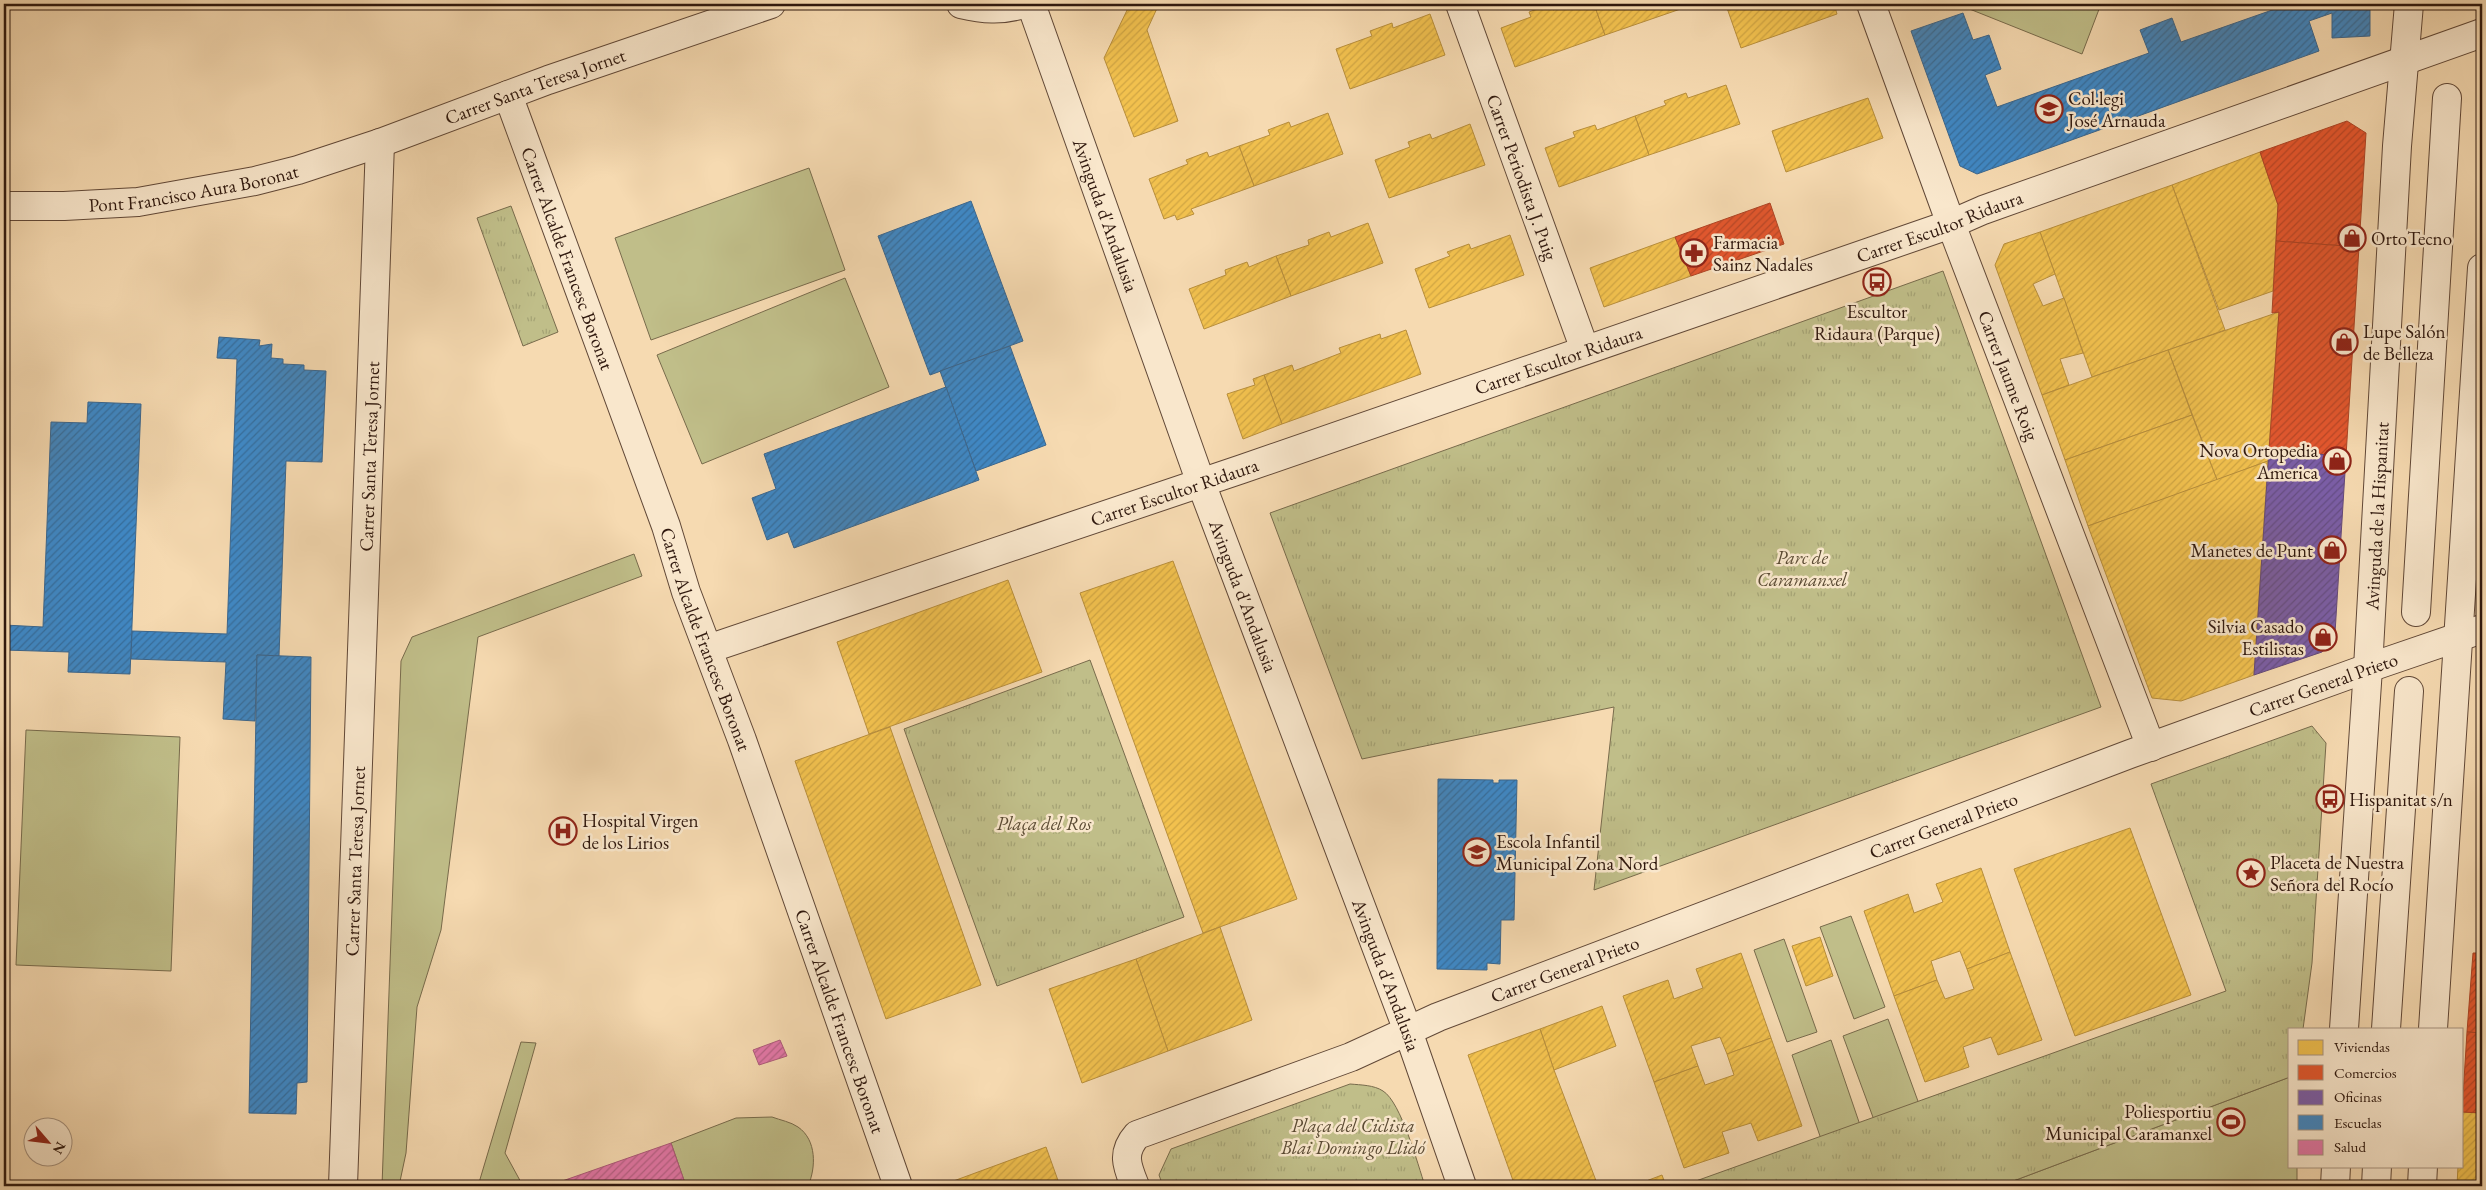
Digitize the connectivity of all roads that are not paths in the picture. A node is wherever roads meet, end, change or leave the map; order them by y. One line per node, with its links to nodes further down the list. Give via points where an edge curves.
1 (771, 4): 10 (street, Carrer Santa Teresa Jornet)
2 (960, 4): 3 (street, via 984,9)
3 (1023, 4)
4 (1031, 4): 17 (street, Avinguda d'Andalusia)
5 (1460, 4): 16 (street, Carrer Periodista J. Puig)
6 (1870, 4): 14 (street, Carrer Jaume Roig)
7 (2409, 4): 9 (street, Avinguda de la Hispanitat)
8 (2482, 34): 9 (street, Carrer Escultor Ridaura)
9 (2404, 63): 14 (street, Carrer Escultor Ridaura); 21 (street, Avinguda de la Hispanitat)
10 (508, 95): 12 (street, Carrer Santa Teresa Jornet); 20 (street, Carrer Alcalde Francesc Boronat)
11 (2447, 98): 18 (street)
12 (380, 143): 13 (street, Pont Francisco Aura Boronat, via 298,170 138,202); 31 (street, Carrer Santa Teresa Jornet)
13 (4, 206)
14 (1951, 224): 16 (street, Carrer Escultor Ridaura); 23 (street, Carrer Jaume Roig)
15 (2482, 268): 19 (street)
16 (1585, 350): 17 (street, Carrer Escultor Ridaura)
17 (1201, 483): 20 (street, Carrer Escultor Ridaura); 27 (street, Avinguda d'Andalusia)
18 (2416, 612)
19 (2470, 633): 21 (street, Carrer General Prieto); 26 (street)
20 (708, 649): 32 (street, Carrer Alcalde Francesc Boronat)
21 (2368, 668): 23 (street, Carrer General Prieto); 24 (street, Avinguda de la Hispanitat)
22 (2409, 691): 25 (street)
23 (2151, 747): 27 (street, Carrer General Prieto)
24 (2344, 1028)
25 (2386, 1028)
26 (2433, 1028)
27 (1408, 1031): 33 (street, via 1351,1058 1137,1135 1128,1147 1125,1160); 34 (street, Avinguda d'Andalusia)
28 (2336, 1168): 35 (street)
29 (2377, 1168): 36 (street)
30 (2423, 1168): 37 (street)
31 (343, 1186)
32 (898, 1186)
33 (1135, 1186)
34 (1462, 1186)
35 (2335, 1186)
36 (2376, 1186)
37 (2422, 1186)

